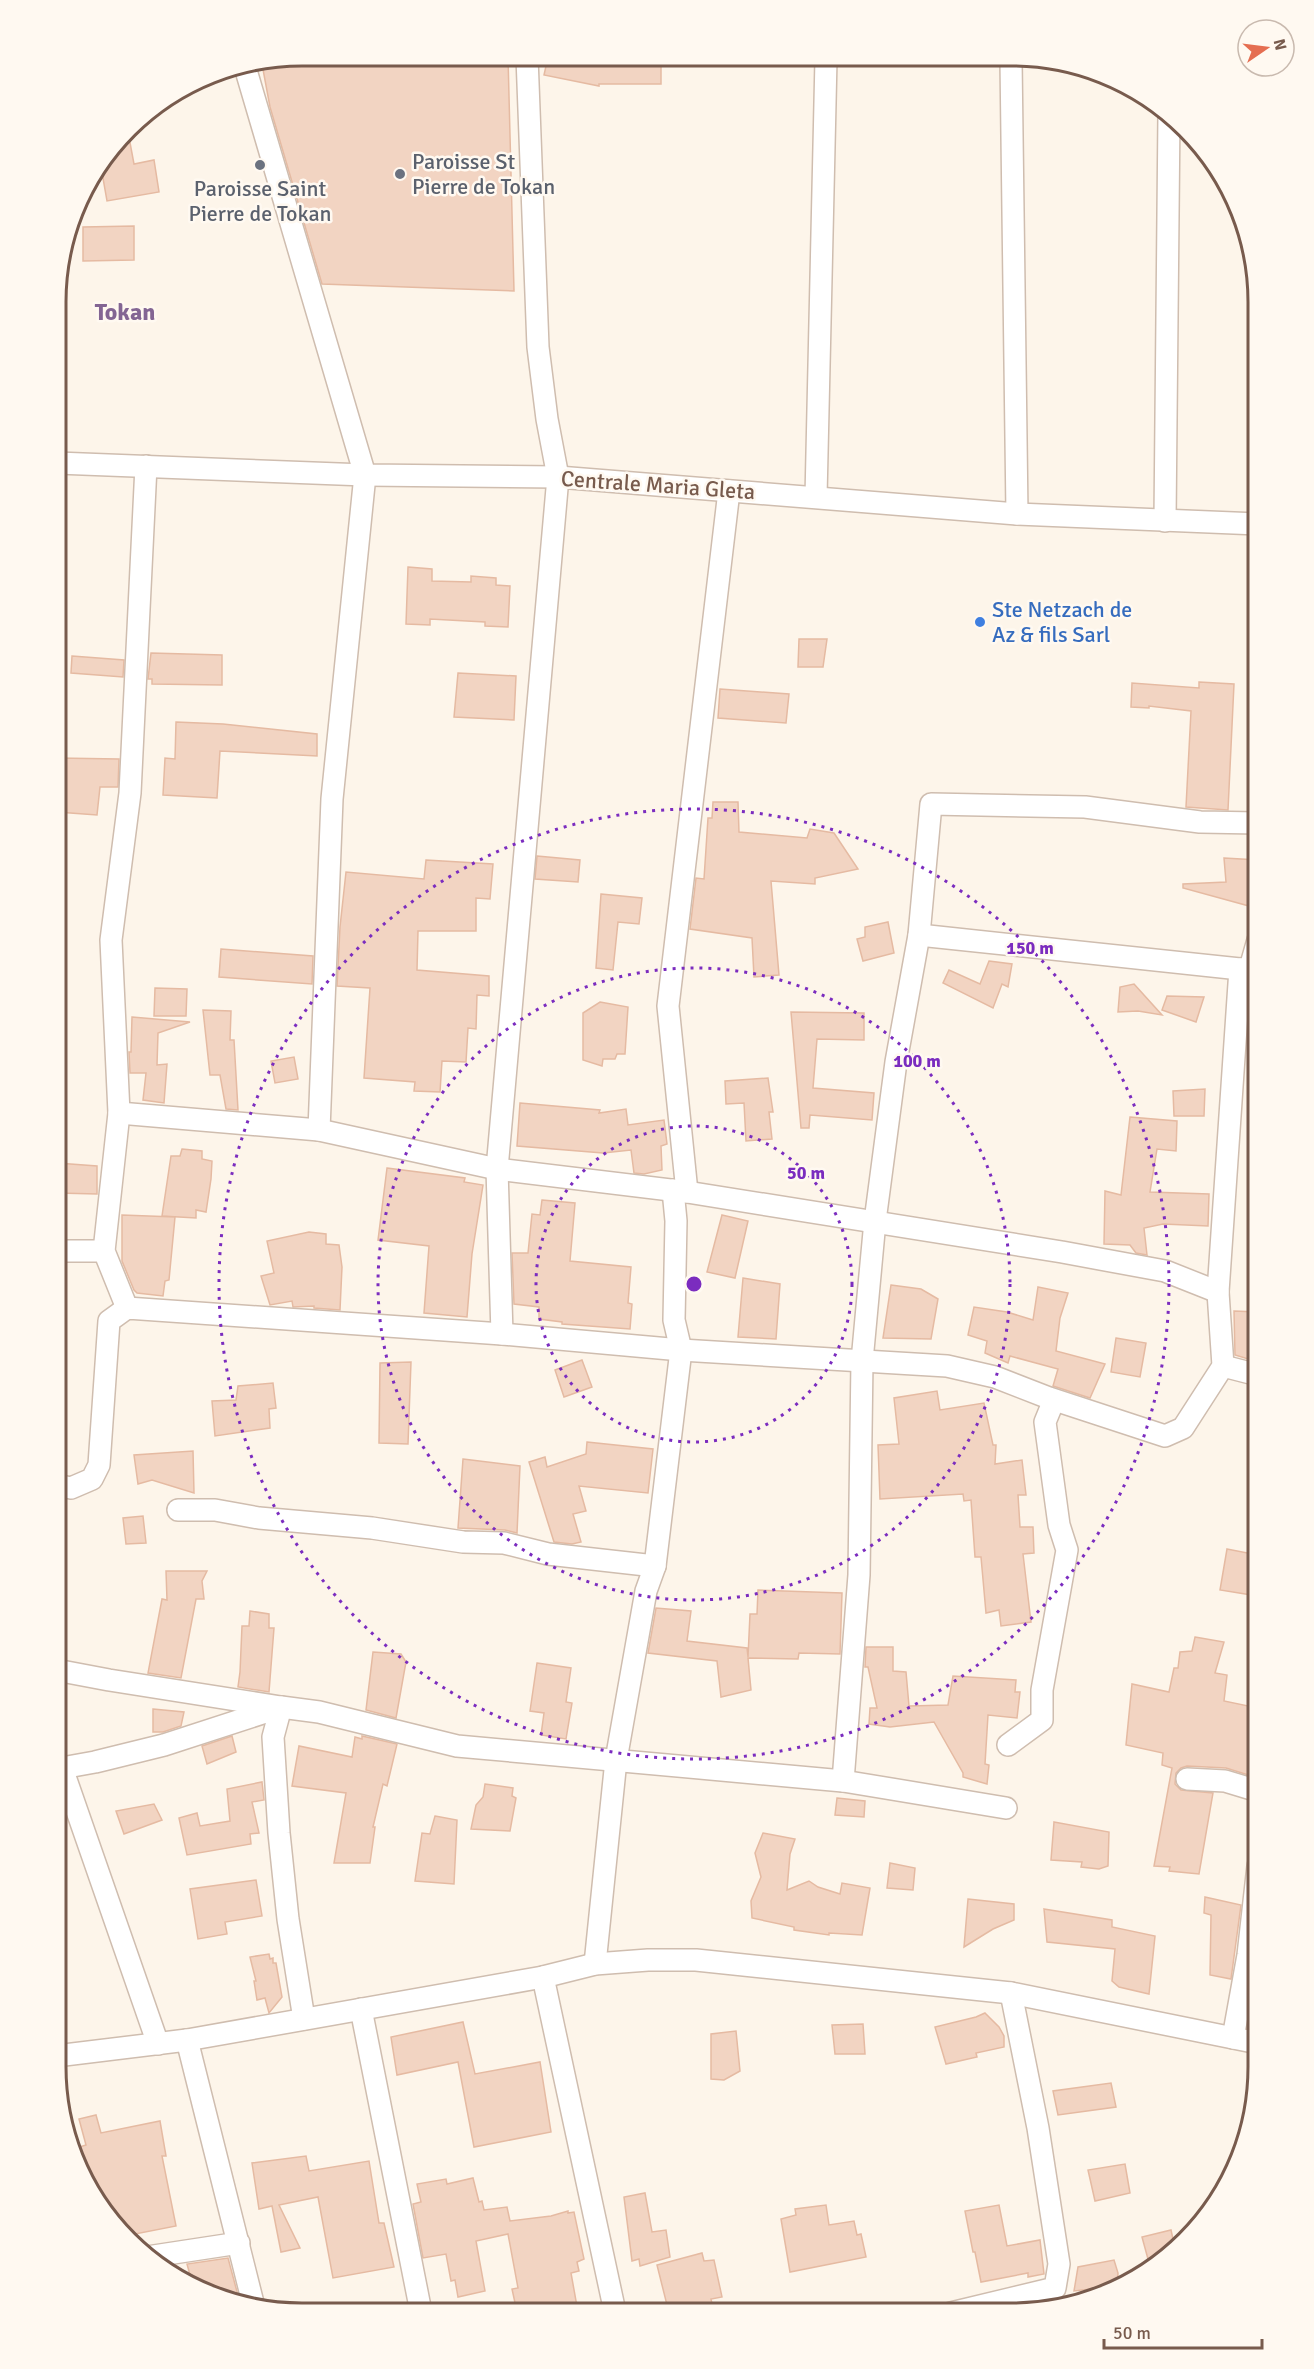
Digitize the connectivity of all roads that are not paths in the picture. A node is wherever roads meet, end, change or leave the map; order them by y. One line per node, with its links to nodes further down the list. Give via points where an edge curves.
1 (527, 66): 9 (street, via 538,347)
2 (826, 66): 11 (street)
3 (1011, 66): 12 (street)
4 (247, 73): 8 (street)
5 (1169, 127): 13 (street)
6 (66, 463): 7 (street, Centrale Maria Gleta)
7 (146, 466): 8 (street, Centrale Maria Gleta); 19 (street, via 130,793 111,940)
8 (365, 475): 9 (street, Centrale Maria Gleta); 20 (street, via 332,799)
9 (558, 477): 10 (street, Centrale Maria Gleta); 21 (street)
10 (729, 491): 11 (street, Centrale Maria Gleta); 22 (street, via 668,1006)
11 (816, 497): 12 (street, Centrale Maria Gleta)
12 (1017, 514): 13 (street, Centrale Maria Gleta)
13 (1165, 521): 14 (street, Centrale Maria Gleta)
14 (1248, 524)
15 (1248, 823): 16 (street, via 1200,822 1085,807 931,804)
16 (919, 934): 17 (street); 23 (street, via 896,1062)
17 (1248, 968)
18 (1248, 978): 26 (street)
19 (119, 1113): 20 (street); 25 (street)
20 (319, 1130): 21 (street)
21 (497, 1169): 22 (street); 28 (street)
22 (680, 1191): 23 (street); 29 (street, via 674,1320)
23 (875, 1221): 26 (street, via 1165,1271); 30 (street)
24 (66, 1251): 25 (street)
25 (104, 1251): 27 (street)
26 (1218, 1292): 31 (street)
27 (127, 1308): 28 (street); 34 (street, via 109,1321 99,1465 92,1479)
28 (502, 1334): 29 (street)
29 (681, 1350): 30 (street); 36 (street)
30 (862, 1360): 33 (street, via 947,1366 995,1377); 43 (street, via 859,1575)
31 (1222, 1366): 32 (street); 33 (street, via 1183,1428 1165,1436)
32 (1248, 1372)
33 (1054, 1400): 39 (street, via 1045,1422 1059,1525 1067,1550 1042,1690 1042,1720)
34 (66, 1487)
35 (178, 1510): 36 (street, via 215,1510 463,1542 504,1543 548,1554)
36 (655, 1566): 40 (street, via 646,1591)
37 (66, 1672): 38 (street)
38 (281, 1707): 40 (street, via 319,1712 457,1746); 41 (street, via 164,1745); 52 (street, via 273,1737 279,1833)
39 (1008, 1745)
40 (616, 1760): 43 (street); 48 (street)
41 (66, 1767)
42 (1187, 1779): 45 (street, via 1225,1781)
43 (843, 1781): 46 (street)
44 (66, 1788): 56 (street)
45 (1248, 1788)
46 (1006, 1808)
47 (1248, 1955): 53 (street)
48 (595, 1964): 49 (street); 50 (street, via 696,1960)
49 (543, 1977): 51 (street); 62 (street)
50 (1011, 1993): 53 (street); 63 (street, via 1038,2128 1059,2264 1055,2288)
51 (361, 2009): 52 (street); 61 (street)
52 (304, 2019): 54 (street)
53 (1233, 2038): 55 (street)
54 (187, 2040): 56 (street); 58 (street)
55 (1248, 2041)
56 (158, 2044): 57 (street)
57 (66, 2055)
58 (239, 2244): 59 (street); 60 (street)
59 (161, 2256)
60 (252, 2297)
61 (419, 2303)
62 (613, 2303)
63 (993, 2303)

